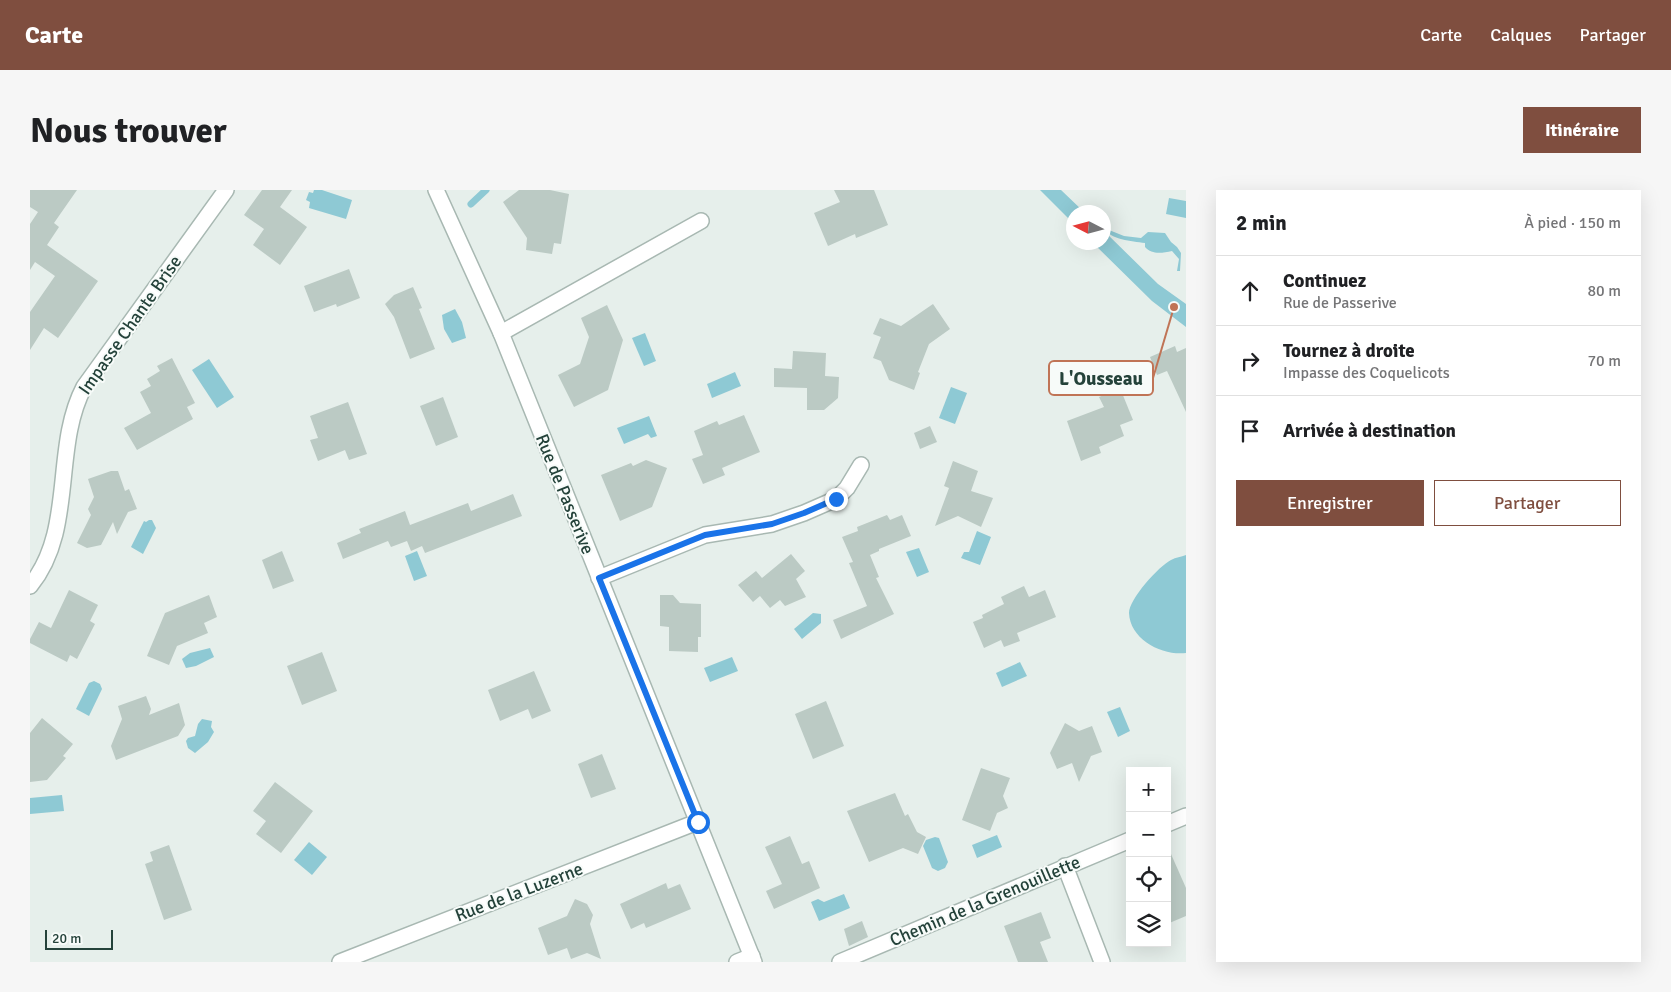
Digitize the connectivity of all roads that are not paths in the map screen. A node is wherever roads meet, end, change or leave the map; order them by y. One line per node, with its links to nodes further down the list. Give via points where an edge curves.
1 (226, 190): 7 (street, Impasse Chante Brise, via 78,398 71,422 52,544 46,561)
2 (436, 190): 4 (street, Rue de Passerive)
3 (701, 220): 4 (street)
4 (501, 333): 6 (street, Rue de Passerive)
5 (861, 465): 6 (street, via 836,499 804,513 772,524 705,535)
6 (599, 578): 9 (street, Rue de Passerive)
7 (30, 586)
8 (1186, 816): 10 (street)
9 (698, 822): 13 (street, Rue de Passerive); 14 (street, Rue de la Luzerne)
10 (1171, 822)
11 (1126, 842): 12 (street, Chemin de la Grenouillette)
12 (1065, 866): 16 (street, Chemin de la Grenouillette); 17 (street)
13 (753, 959): 15 (street)
14 (340, 962)
15 (737, 962)
16 (840, 962)
17 (1102, 962)

